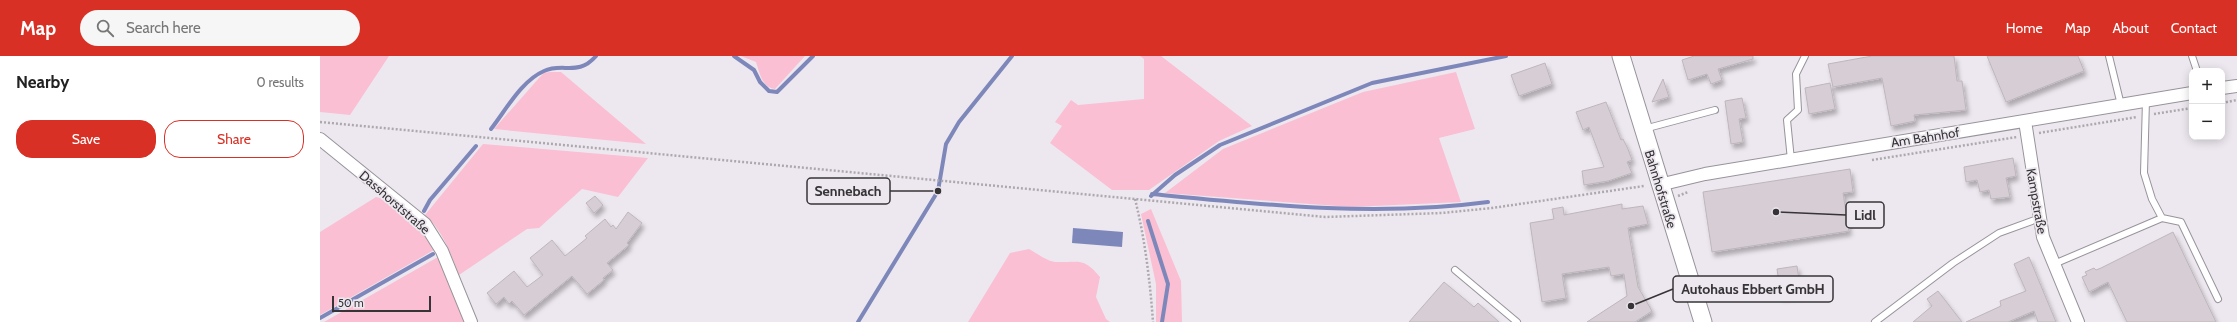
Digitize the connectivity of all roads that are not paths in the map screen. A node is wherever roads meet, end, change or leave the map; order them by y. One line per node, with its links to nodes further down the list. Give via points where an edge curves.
1 (1621, 56): 13 (main road, Bahnhofstraße)
2 (1805, 56): 15 (lane, via 1796,74 1798,110 1787,120)
3 (2109, 56): 10 (lane)
4 (2192, 56): 5 (lane)
5 (2196, 68)
6 (2237, 86): 7 (street)
7 (2225, 88)
8 (2189, 93): 9 (street, Am Bahnhof)
9 (2146, 100): 10 (street, Am Bahnhof); 18 (lane, via 2144,173 2152,199)
10 (2122, 104): 12 (street, Am Bahnhof)
11 (1715, 110): 13 (lane)
12 (2025, 121): 15 (street, Am Bahnhof); 17 (street, Kampstraße)
13 (1642, 129): 16 (main road, Bahnhofstraße)
14 (320, 139): 22 (street, Dasshorststraße, via 425,224 442,251)
15 (1791, 160): 16 (street, Am Bahnhof)
16 (1652, 185): 24 (main road, Bahnhofstraße)
17 (2040, 218): 19 (street, Kampstraße, via 2043,237); 25 (lane, via 1999,233 1953,263)
18 (2162, 218): 19 (lane); 21 (lane, via 2181,222)
19 (2054, 264): 26 (street, Kampstraße)
20 (1455, 270): 23 (lane)
21 (2218, 299)
22 (471, 322)
23 (1517, 322)
24 (1703, 322)
25 (1875, 322)
26 (2078, 322)

